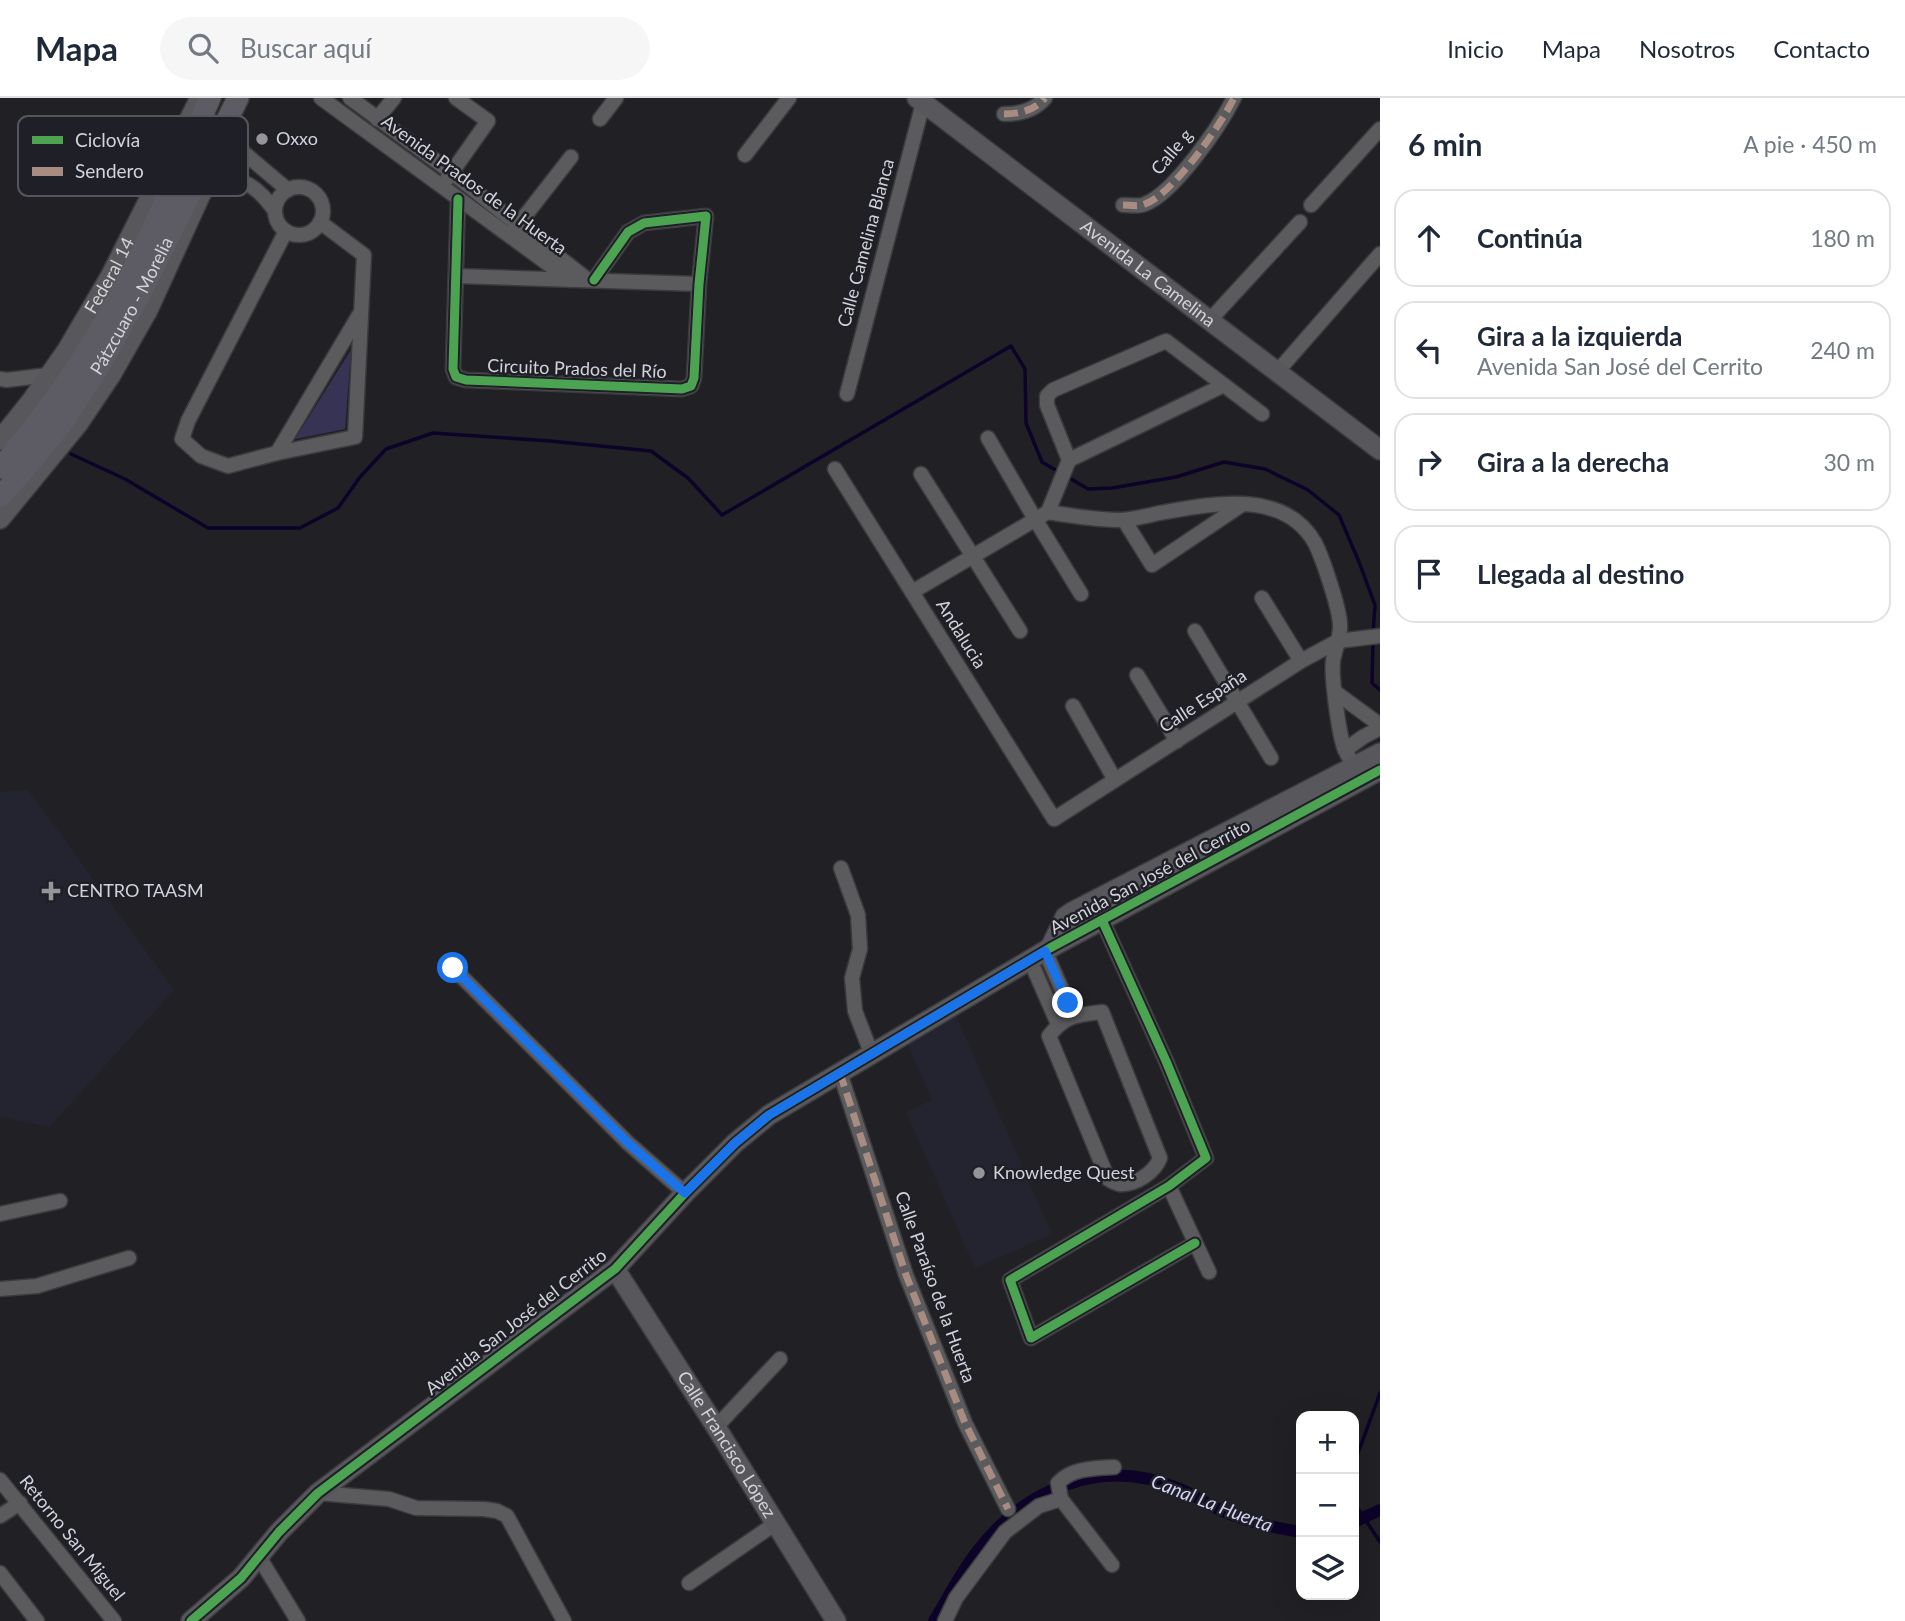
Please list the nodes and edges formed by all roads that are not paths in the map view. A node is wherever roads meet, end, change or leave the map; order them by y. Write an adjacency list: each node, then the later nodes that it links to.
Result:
1 (200, 98): 14 (street, Federal 14)
2 (210, 98): 15 (main road)
3 (321, 98): 25 (street, Avenida Prados de la Huerta)
4 (349, 98): 17 (street)
5 (394, 98): 17 (street)
6 (456, 98): 23 (street)
7 (616, 98): 18 (street)
8 (789, 98): 20 (street)
9 (1045, 98): 13 (street)
10 (1234, 98): 32 (street, Calle g)
11 (237, 100): 16 (main road, Pátzcuaro - Morelia)
12 (920, 100): 45 (street, Avenida La Camelina); 50 (street, Calle Camelina Blanca)
13 (1004, 114)
14 (191, 116)
15 (202, 116)
16 (229, 116)
17 (377, 119): 23 (street)
18 (600, 119)
19 (1380, 128): 33 (street)
20 (745, 155)
21 (248, 157): 26 (street)
22 (571, 157): 37 (street)
23 (451, 172): 25 (street); 37 (street)
24 (248, 184): 34 (street)
25 (442, 186): 31 (street, Avenida Prados de la Huerta)
26 (288, 190): 34 (street); 35 (street)
27 (151, 196): 47 (street, Federal 14)
28 (167, 196): 52 (main road)
29 (190, 196): 52 (main road, Pátzcuaro - Morelia)
30 (201, 196): 64 (street)
31 (458, 199): 37 (street, Avenida Prados de la Huerta); 40 (street, Circuito Prados del Río)
32 (1123, 205)
33 (1311, 205)
34 (275, 211): 38 (street)
35 (320, 222): 38 (street); 44 (street)
36 (1300, 222): 45 (street)
37 (514, 230): 41 (street, Avenida Prados de la Huerta); 42 (street)
38 (286, 231): 56 (street)
39 (1380, 254): 46 (street)
40 (457, 276): 41 (street); 43 (street, Circuito Prados del Río)
41 (570, 279): 42 (street)
42 (591, 280): 43 (street); 43 (street, Circuito Prados del Río)
43 (699, 284)
44 (360, 312): 56 (street); 56 (street)
45 (1209, 321): 46 (street, Avenida La Camelina)
46 (1277, 372): 55 (street, Avenida La Camelina)
47 (48, 375): 48 (street); 54 (street, Federal 14)
48 (0, 379)
49 (1224, 384): 51 (street); 57 (street); 57 (street)
50 (847, 394)
51 (1262, 414)
52 (55, 416): 58 (main road); 61 (main road, Pátzcuaro - Morelia)
53 (988, 439): 63 (street)
54 (0, 440)
55 (1380, 450)
56 (277, 453)
57 (1068, 464): 63 (street)
58 (0, 468)
59 (835, 469): 67 (street, Andalucia)
60 (921, 474): 66 (street)
61 (0, 496)
62 (1243, 504): 65 (street); 65 (street); 73 (street)
63 (1041, 515): 65 (street); 66 (street); 68 (street)
64 (0, 519)
65 (1124, 520)
66 (974, 557): 67 (street); 70 (street)
67 (912, 592): 85 (street, Andalucia)
68 (1082, 594)
69 (1262, 598): 74 (street)
70 (1020, 631)
71 (1195, 631): 77 (street)
72 (1380, 636): 73 (street, Calle España)
73 (1338, 641): 74 (street, Calle España); 76 (street)
74 (1301, 661): 77 (street, Calle España)
75 (1137, 675): 80 (street)
76 (1335, 692): 79 (street); 83 (street)
77 (1238, 702): 80 (street, Calle España); 82 (street)
78 (1073, 706): 84 (street)
79 (1380, 727): 83 (street)
80 (1177, 741): 84 (street, Calle España)
81 (1380, 753): 83 (street, Avenida San José del Cerrito)
82 (1271, 758)
83 (1362, 766): 87 (street, Avenida San José del Cerrito); 88 (street, Avenida San José del Cerrito)
84 (1115, 780): 85 (street, Calle España)
85 (1054, 819)
86 (841, 868): 94 (street)
87 (1072, 912): 89 (street); 90 (street, Avenida San José del Cerrito)
88 (1102, 920): 89 (street, Avenida San José del Cerrito); 96 (street)
89 (1082, 931): 90 (street, Avenida San José del Cerrito)
90 (1042, 953): 92 (street); 93 (street); 94 (street, Avenida San José del Cerrito)
91 (453, 968): 97 (street)
92 (1073, 1016): 93 (street); 93 (street)
93 (1058, 1024)
94 (872, 1055): 95 (street, Avenida San José del Cerrito)
95 (840, 1073): 97 (street, Avenida San José del Cerrito); 112 (street, Calle Paraíso de la Huerta)
96 (1169, 1186): 100 (street); 100 (street)
97 (685, 1193): 102 (street, Avenida San José del Cerrito)
98 (60, 1201): 99 (street)
99 (0, 1214)
100 (1195, 1242): 103 (street)
101 (129, 1258): 104 (street)
102 (615, 1269): 106 (street, Calle Francisco López); 110 (street, Avenida San José del Cerrito)
103 (1209, 1272)
104 (0, 1289)
105 (780, 1359): 106 (street)
106 (716, 1427): 114 (street, Calle Francisco López)
107 (1114, 1467): 109 (street)
108 (0, 1480): 111 (street, Retorno San Miguel)
109 (1060, 1491): 116 (street); 125 (street)
110 (318, 1493): 115 (street, Avenida San José del Cerrito); 123 (street)
111 (20, 1503): 113 (street); 120 (street, Retorno San Miguel)
112 (1008, 1509)
113 (0, 1516)
114 (776, 1523): 118 (street); 124 (street, Calle Francisco López)
115 (258, 1557): 121 (street, Avenida San José del Cerrito); 122 (street)
116 (1112, 1565)
117 (0, 1573): 119 (street)
118 (689, 1584)
119 (37, 1621)
120 (114, 1621)
121 (191, 1621)
122 (298, 1621)
123 (564, 1621)
124 (836, 1621)
125 (945, 1621)

